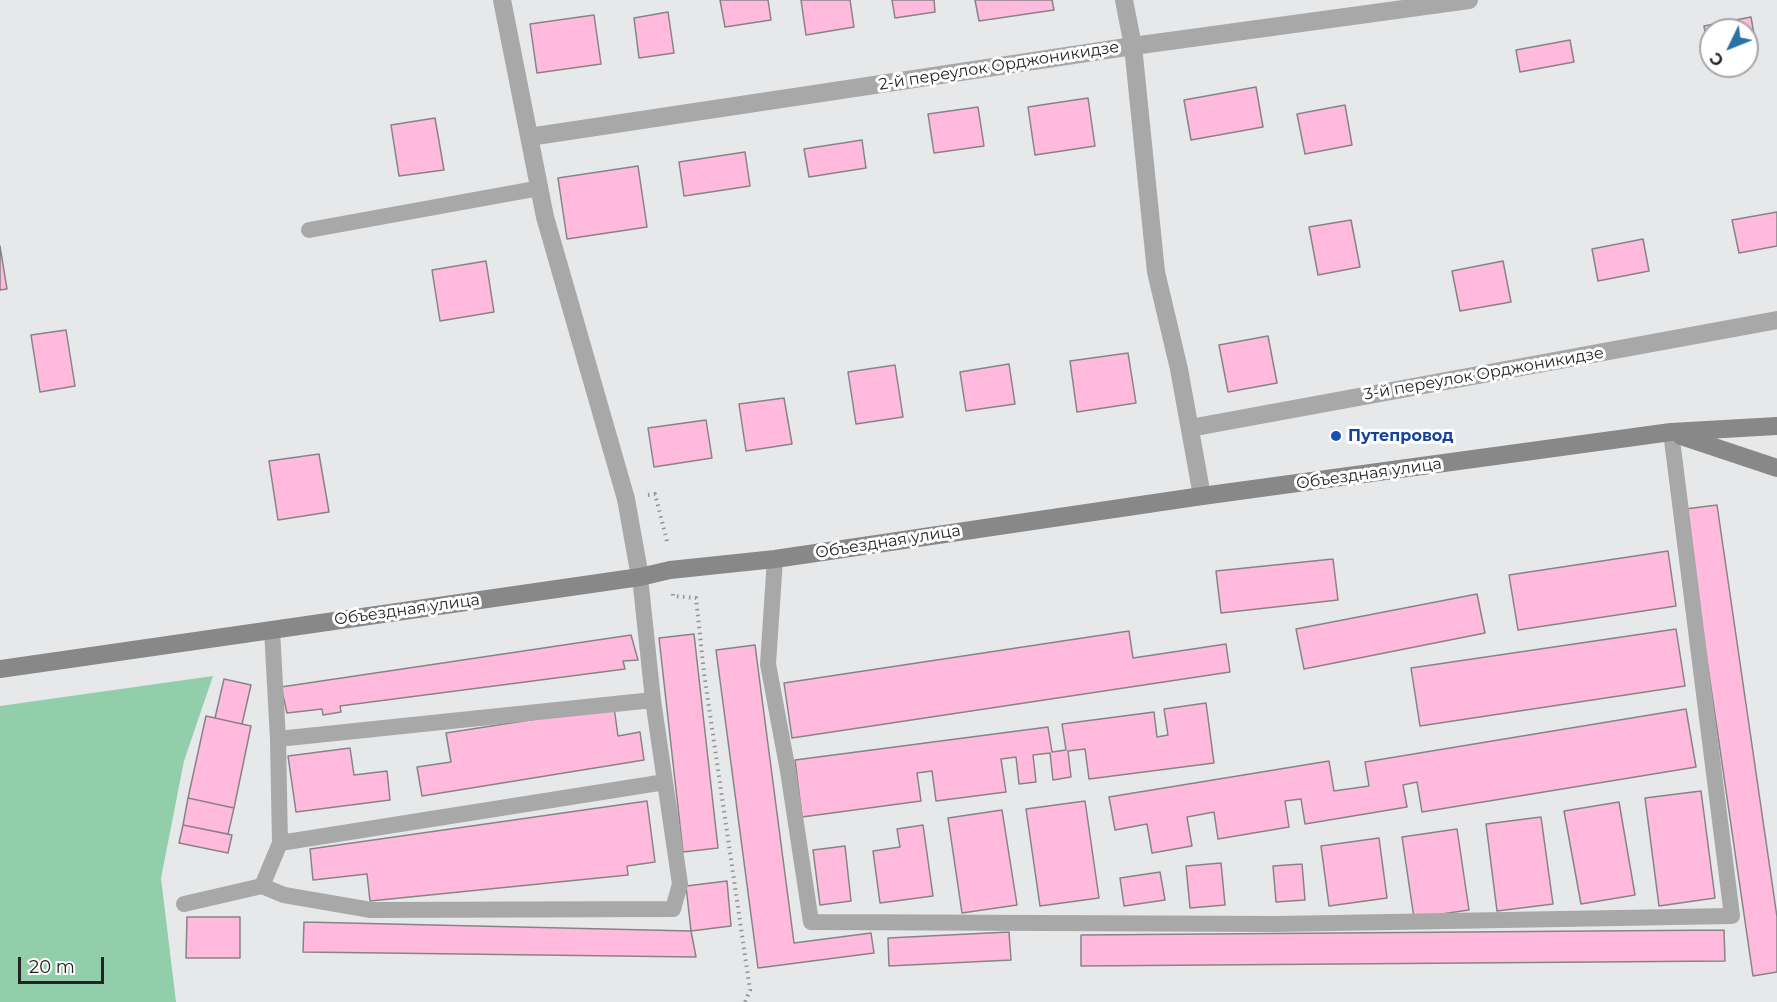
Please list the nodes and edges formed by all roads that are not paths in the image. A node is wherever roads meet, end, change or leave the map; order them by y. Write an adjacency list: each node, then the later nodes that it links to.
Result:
1 (502, 0): 5 (street)
2 (1124, 0): 4 (street)
3 (1469, 0): 4 (street, 2-й переулок Орджоникидзе)
4 (1133, 46): 5 (street, 2-й переулок Орджоникидзе); 10 (street)
5 (529, 137): 6 (street)
6 (540, 188): 7 (lane); 15 (street)
7 (309, 230)
8 (1777, 320): 10 (street, 3-й переулок Орджоникидзе)
9 (1777, 426): 11 (street, Объездная улица)
10 (1190, 428): 13 (street)
11 (1671, 432): 12 (street); 13 (street, Объездная улица); 14 (lane)
12 (1777, 468)
13 (1202, 496): 14 (street, Объездная улица)
14 (775, 560): 15 (street, Объездная улица)
15 (640, 577): 16 (street, Объездная улица); 18 (lane)
16 (272, 630): 17 (street, Объездная улица); 19 (lane)
17 (0, 669)
18 (652, 700): 19 (lane); 20 (lane)
19 (278, 739): 21 (lane)
20 (665, 782): 21 (lane); 22 (lane)
21 (280, 843): 22 (lane)
22 (262, 886): 23 (lane)
23 (184, 904)

